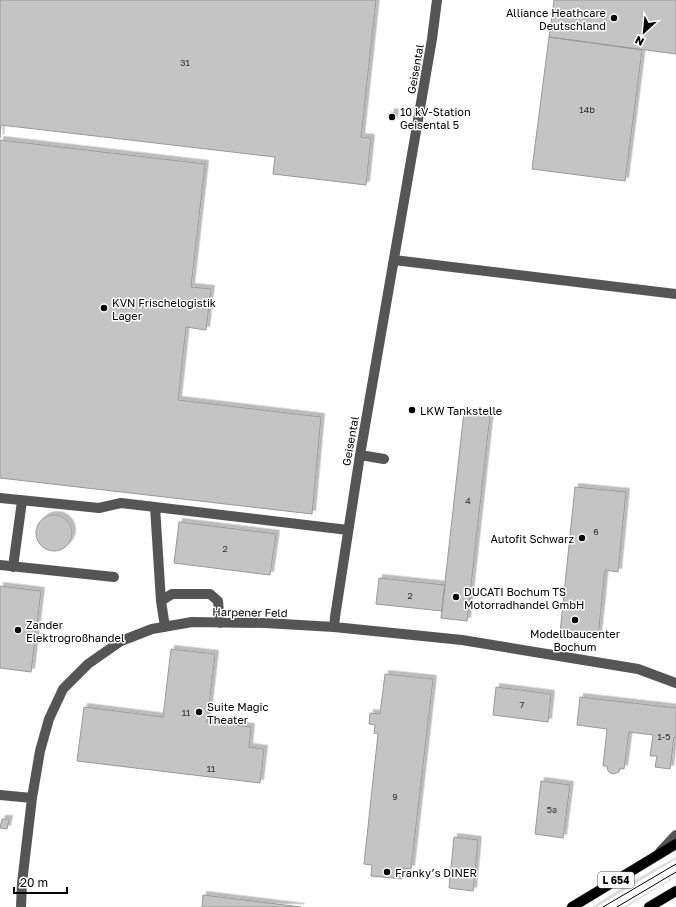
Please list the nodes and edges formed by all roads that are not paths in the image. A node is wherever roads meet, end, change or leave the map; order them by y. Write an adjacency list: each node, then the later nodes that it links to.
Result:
1 (438, 0): 2 (street, Geisental)
2 (394, 260): 3 (street); 4 (street, Geisental)
3 (676, 294)
4 (360, 455): 5 (street); 9 (street, Geisental)
5 (384, 459)
6 (0, 498): 7 (street)
7 (22, 500): 8 (street); 11 (street)
8 (155, 507): 9 (street); 13 (street)
9 (348, 530): 16 (street, Geisental)
10 (0, 565): 11 (street)
11 (14, 567): 12 (street)
12 (114, 577)
13 (161, 601): 14 (street); 15 (street)
14 (220, 623): 15 (street, Harpener Feld); 16 (street, Harpener Feld)
15 (165, 627): 19 (street, Harpener Feld)
16 (334, 627): 17 (street, Harpener Feld)
17 (676, 682)
18 (0, 795): 19 (street)
19 (32, 798): 24 (street, Harpener Feld)
20 (676, 834): 22 (street)
21 (676, 844): 22 (main road, L 654)
22 (660, 853): 25 (main road, L 654)
23 (676, 891): 26 (main road)
24 (21, 907)
25 (572, 907)
26 (649, 907)

